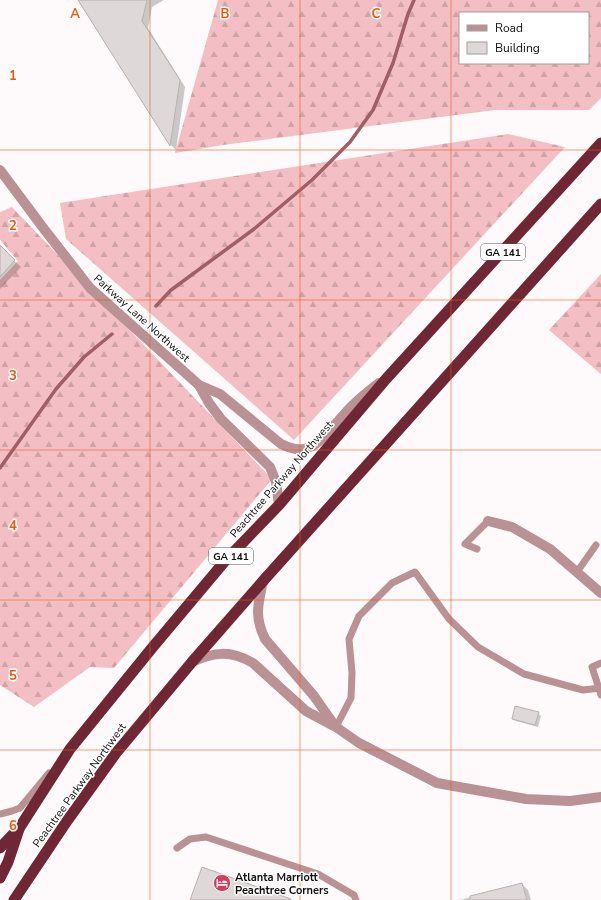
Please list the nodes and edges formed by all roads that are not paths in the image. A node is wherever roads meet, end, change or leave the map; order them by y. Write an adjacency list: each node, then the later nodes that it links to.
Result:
1 (601, 143): 4 (highway, Peachtree Parkway Northwest / GA 141)
2 (0, 170): 5 (street, Parkway Lane Northwest)
3 (601, 204): 11 (highway, Peachtree Parkway Northwest)
4 (386, 379): 5 (street, Parkway Lane Northwest); 6 (highway, Peachtree Parkway Northwest / GA 141)
5 (199, 385): 6 (street, Parkway Lane Northwest)
6 (278, 505): 17 (highway, Peachtree Parkway Northwest / GA 141)
7 (488, 521): 9 (lane); 10 (street)
8 (596, 545): 10 (lane)
9 (477, 549)
10 (577, 572): 12 (street)
11 (263, 581): 13 (highway, Peachtree Parkway Northwest); 16 (street)
12 (601, 593)
13 (192, 662): 16 (street); 24 (highway, Peachtree Parkway Northwest)
14 (601, 663): 15 (lane)
15 (600, 690): 16 (lane)
16 (336, 727): 18 (street)
17 (70, 749): 19 (lane); 20 (highway, Peachtree Parkway Northwest / GA 141)
18 (601, 797)
19 (0, 814)
20 (20, 827): 21 (highway, Peachtree Parkway Northwest / GA 141); 23 (highway)
21 (0, 848)
22 (178, 848): 25 (lane)
23 (0, 878)
24 (14, 900)
25 (356, 900)

